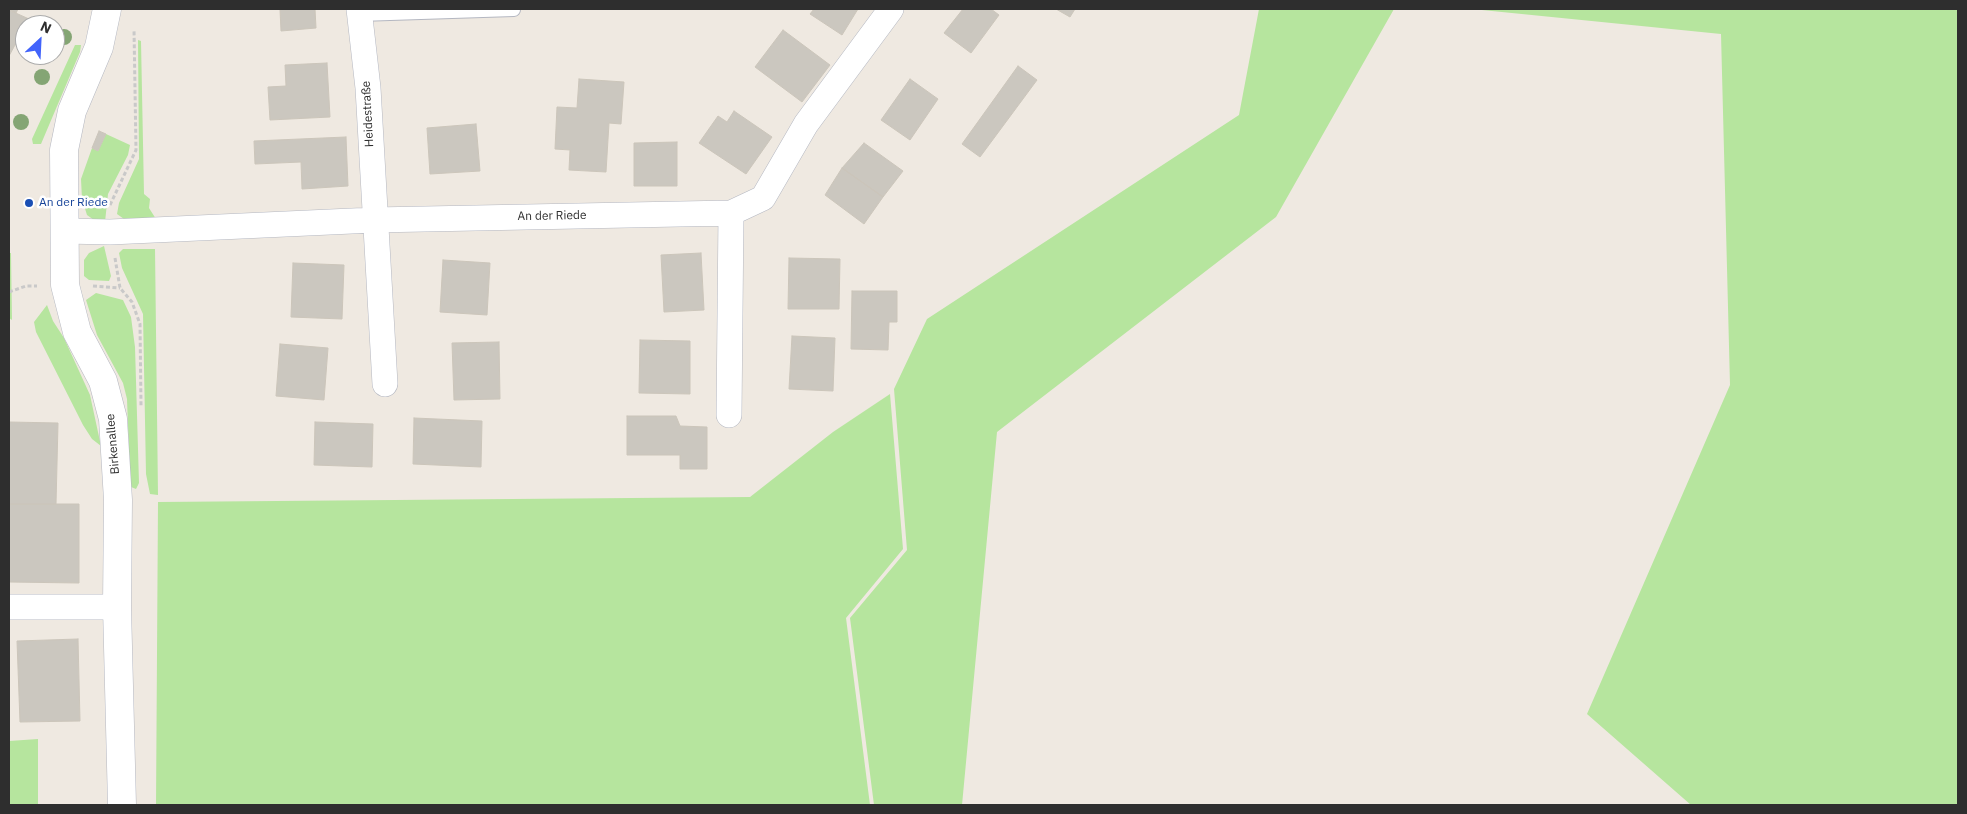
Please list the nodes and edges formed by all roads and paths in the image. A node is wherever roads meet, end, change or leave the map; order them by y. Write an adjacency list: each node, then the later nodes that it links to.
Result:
1 (107, 9): 7 (street, Birkenallee)
2 (891, 9): 5 (street, An der Riede)
3 (514, 10): 4 (lane)
4 (359, 12): 6 (street, Heidestraße)
5 (731, 213): 6 (street, An der Riede); 9 (street)
6 (374, 220): 7 (street, An der Riede); 8 (street)
7 (65, 231): 11 (street, Birkenallee)
8 (385, 384)
9 (729, 415)
10 (9, 607): 11 (street)
11 (117, 607): 12 (street, Birkenallee)
12 (122, 805)

